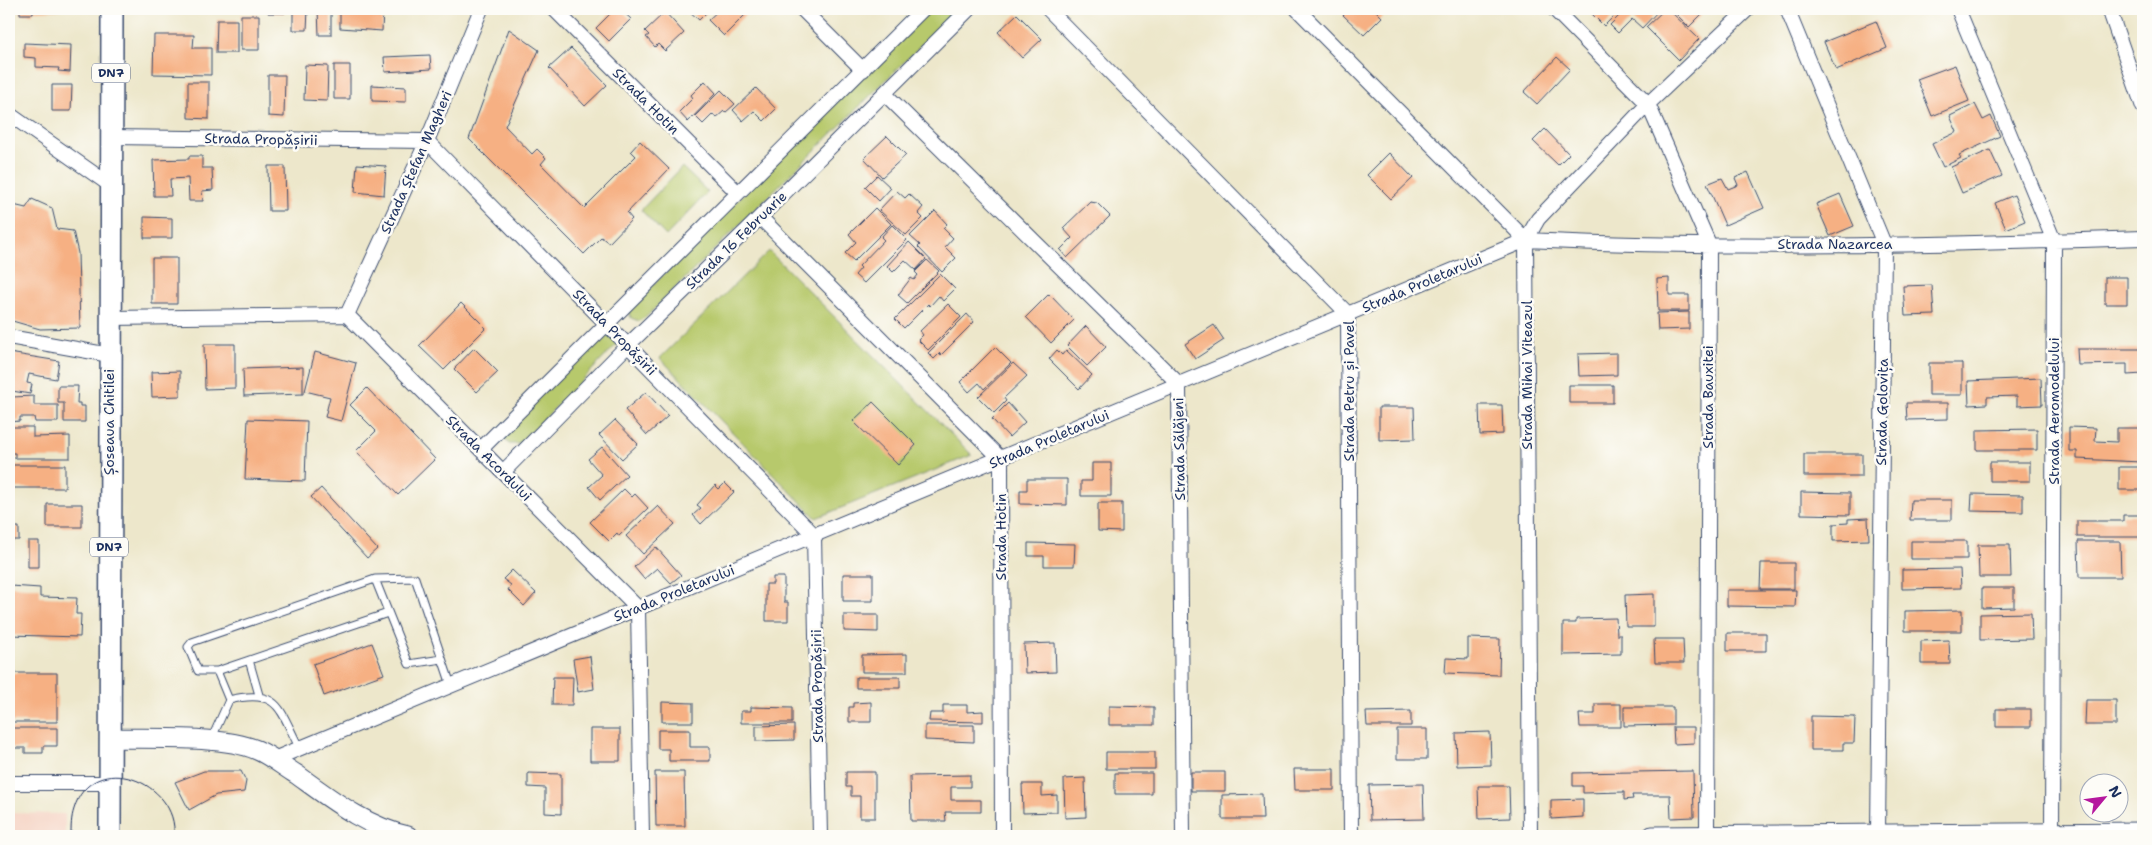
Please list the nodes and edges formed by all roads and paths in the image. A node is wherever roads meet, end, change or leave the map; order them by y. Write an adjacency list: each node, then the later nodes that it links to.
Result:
1 (112, 9): 20 (main road, Șoseaua Chitilei / DN7)
2 (481, 9): 21 (street, Strada Ștefan Magheri)
3 (554, 9): 23 (street, Strada Hotin)
4 (802, 9): 14 (street)
5 (923, 9): 14 (street)
6 (969, 9): 16 (street, Strada 16 Februarie)
7 (1048, 9): 30 (street, Strada Petru și Pavel)
8 (1296, 9): 26 (street)
9 (1554, 9): 17 (street, Strada Bauxitei)
10 (1748, 9): 17 (street)
11 (1787, 9): 29 (street, Strada Golovița)
12 (1958, 9): 27 (street, Strada Aeromodelului)
13 (2110, 9): 15 (street)
14 (862, 70): 23 (street)
15 (2139, 81): 18 (street)
16 (885, 94): 24 (street, Strada 16 Februarie); 37 (street, Strada Sălăjeni)
17 (1648, 104): 26 (street); 28 (street, Strada Bauxitei)
18 (2143, 107)
19 (9, 114): 22 (street)
20 (111, 137): 21 (street, Strada Propășirii); 22 (main road, Șoseaua Chitilei / DN7)
21 (427, 141): 31 (street, Strada Ștefan Magheri); 33 (street, Strada Propășirii)
22 (110, 185): 32 (main road, Șoseaua Chitilei / DN7)
23 (738, 194): 33 (street)
24 (760, 217): 35 (street, Strada 16 Februarie); 39 (street)
25 (2143, 238): 27 (street, Strada Nazarcea)
26 (1526, 240): 28 (street, Strada Nazarcea); 30 (street, Strada Proletarului); 67 (street, Strada Mihai Viteazul)
27 (2054, 241): 29 (street, Strada Nazarcea); 59 (street, Strada Aeromodelului)
28 (1709, 244): 29 (street, Strada Nazarcea); 69 (street, Strada Bauxitei)
29 (1884, 244): 58 (street, Strada Golovița)
30 (1348, 314): 37 (street, Strada Proletarului); 66 (street, Strada Petru și Pavel)
31 (347, 315): 32 (street); 38 (street, Strada Acordului)
32 (110, 318): 36 (main road, Șoseaua Chitilei / DN7)
33 (606, 323): 35 (street, Strada Propășirii); 38 (street)
34 (9, 337): 36 (street)
35 (628, 345): 40 (street, Strada 16 Februarie); 41 (street, Strada Propășirii)
36 (110, 355): 51 (main road, Șoseaua Chitilei / DN7)
37 (1179, 384): 39 (street, Strada Proletarului); 65 (street, Strada Sălăjeni)
38 (481, 449): 40 (street, Strada Acordului)
39 (1001, 458): 41 (street, Strada Proletarului); 64 (street, Strada Hotin)
40 (503, 472): 43 (street, Strada Acordului)
41 (814, 535): 43 (street, Strada Proletarului); 63 (street, Strada Propășirii)
42 (375, 579): 44 (lane); 45 (lane); 47 (lane)
43 (638, 608): 48 (street, Strada Proletarului); 62 (street)
44 (388, 614): 45 (lane); 46 (lane)
45 (442, 659): 48 (lane)
46 (250, 660): 47 (lane); 49 (lane)
47 (217, 671): 50 (lane)
48 (451, 685): 53 (street, Strada Proletarului)
49 (259, 696): 50 (lane); 53 (lane)
50 (228, 700): 52 (lane)
51 (110, 738): 52 (street); 56 (main road, Șoseaua Chitilei / DN7)
52 (211, 741): 54 (street)
53 (300, 749): 54 (street, Strada Proletarului)
54 (274, 760): 61 (street)
55 (9, 783): 56 (street)
56 (110, 783): 60 (main road, Șoseaua Chitilei / DN7)
57 (2143, 832): 59 (street)
58 (1878, 834): 59 (street); 69 (street)
59 (2052, 834)
60 (110, 836)
61 (405, 836)
62 (642, 836)
63 (820, 836)
64 (1002, 836)
65 (1183, 836)
66 (1351, 836)
67 (1530, 836)
68 (1652, 836): 69 (street)
69 (1707, 836)

